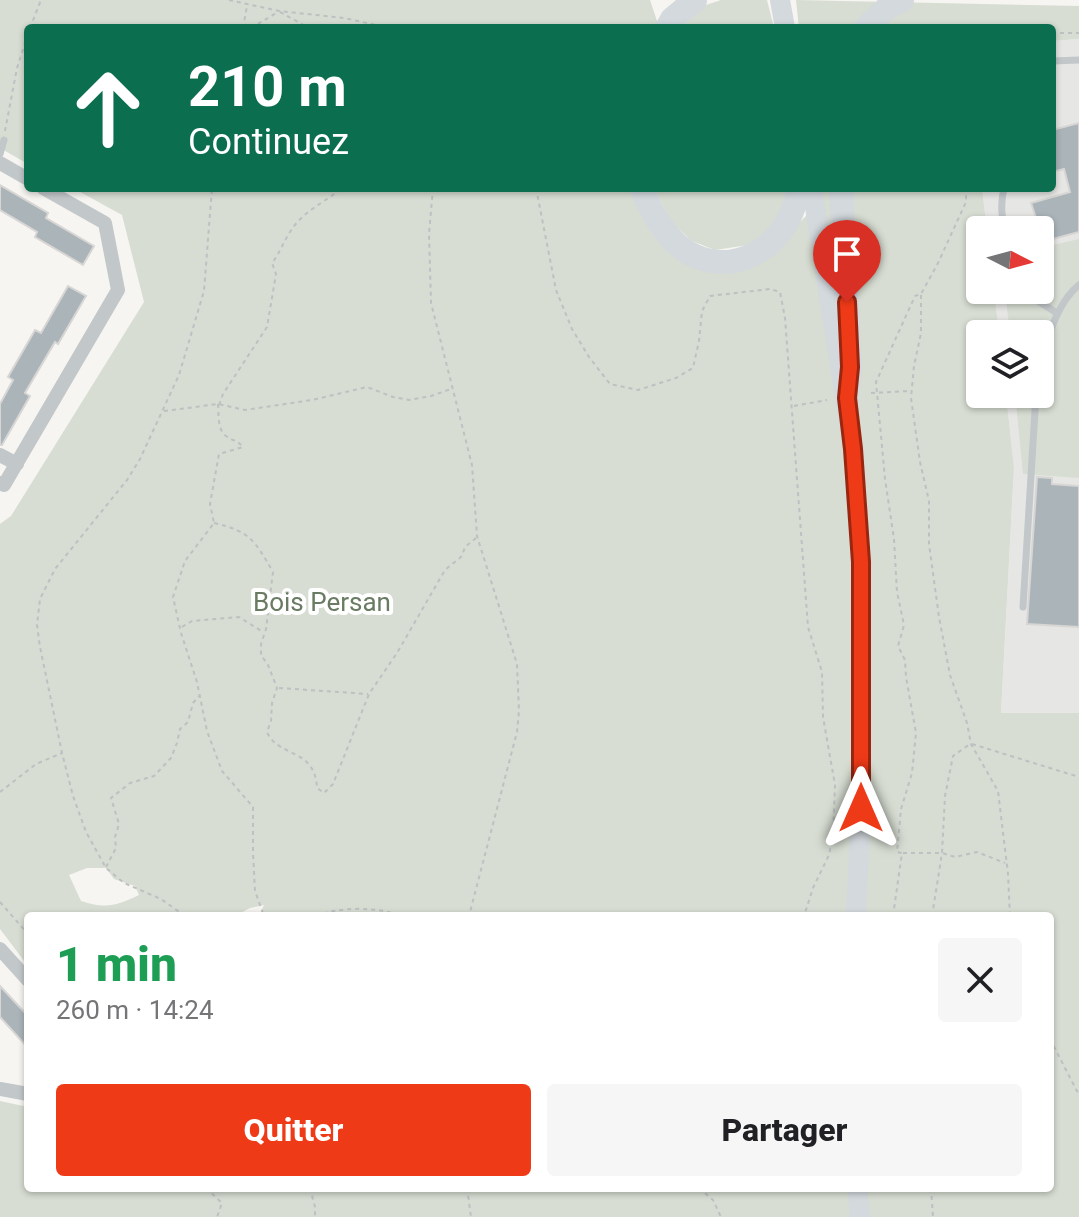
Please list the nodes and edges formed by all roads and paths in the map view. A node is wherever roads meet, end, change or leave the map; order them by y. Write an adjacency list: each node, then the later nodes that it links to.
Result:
1 (41, 0): 8 (path)
2 (229, 0): 6 (path)
3 (695, 0): 13 (highway)
4 (780, 0): 14 (main road)
5 (902, 0): 15 (highway)
6 (247, 4): 7 (path); 9 (path)
7 (279, 11): 10 (path); 11 (path); 12 (path)
8 (32, 24)
9 (244, 24)
10 (258, 24)
11 (302, 24)
12 (372, 24)
13 (669, 24)
14 (784, 24)
15 (870, 24)
16 (1056, 33): 17 (path)
17 (1079, 33)
18 (24, 46): 21 (path)
19 (1079, 60): 20 (lane)
20 (1056, 61)
21 (4, 140): 22 (lane)
22 (0, 154)
23 (0, 163): 24 (street)
24 (24, 177)
25 (50, 192): 55 (street)
26 (212, 192): 52 (path)
27 (337, 192): 47 (path)
28 (433, 192): 42 (path)
29 (537, 192): 49 (path)
30 (644, 192): 31 (highway)
31 (797, 192)
32 (812, 192): 46 (main road)
33 (841, 192): 46 (highway)
34 (966, 192): 38 (path)
35 (1003, 192): 36 (lane)
36 (1004, 216)
37 (1079, 285): 40 (lane)
38 (921, 294): 43 (path); 44 (path)
39 (1043, 304): 40 (lane)
40 (1057, 313): 41 (lane)
41 (1054, 321)
42 (452, 389): 48 (path); 58 (path)
43 (912, 391): 44 (path); 65 (path)
44 (876, 392): 45 (path); 69 (path)
45 (871, 393)
46 (837, 399): 49 (path); 80 (main road)
47 (218, 404): 48 (path); 51 (path); 52 (path); 53 (path)
48 (225, 406): 53 (path)
49 (792, 406): 79 (path)
50 (1035, 408): 59 (lane)
51 (220, 409)
52 (162, 411): 66 (path)
53 (219, 417): 57 (path)
54 (0, 455): 55 (street)
55 (17, 464): 56 (street)
56 (0, 483)
57 (214, 523): 60 (path); 62 (path)
58 (477, 536): 63 (path); 78 (path)
59 (1023, 607)
60 (180, 628): 61 (path); 64 (path)
61 (263, 632)
62 (277, 688): 63 (path); 63 (path)
63 (369, 694)
64 (199, 695): 72 (path); 75 (path)
65 (971, 744): 67 (path); 70 (path); 71 (path)
66 (62, 753): 68 (path); 72 (path)
67 (1079, 777)
68 (0, 792)
69 (902, 853): 70 (path); 81 (path)
70 (942, 853): 71 (path); 82 (path)
71 (1007, 865): 83 (path)
72 (106, 868): 74 (path)
73 (0, 902): 84 (path)
74 (179, 912)
75 (263, 912)
76 (334, 912): 77 (path)
77 (386, 912)
78 (470, 912)
79 (805, 912)
80 (856, 912)
81 (894, 912)
82 (933, 912)
83 (1010, 912)
84 (24, 929)
85 (0, 949): 86 (street)
86 (24, 976)
87 (1054, 1047): 90 (path)
88 (0, 1089): 89 (street)
89 (24, 1093)
90 (1079, 1095)
91 (210, 1192): 97 (path)
92 (311, 1192): 98 (path)
93 (468, 1192): 99 (path)
94 (704, 1192): 100 (path)
95 (857, 1192): 101 (main road)
96 (931, 1192): 102 (path)
97 (217, 1217)
98 (315, 1217)
99 (471, 1217)
100 (721, 1217)
101 (860, 1217)
102 (933, 1217)

